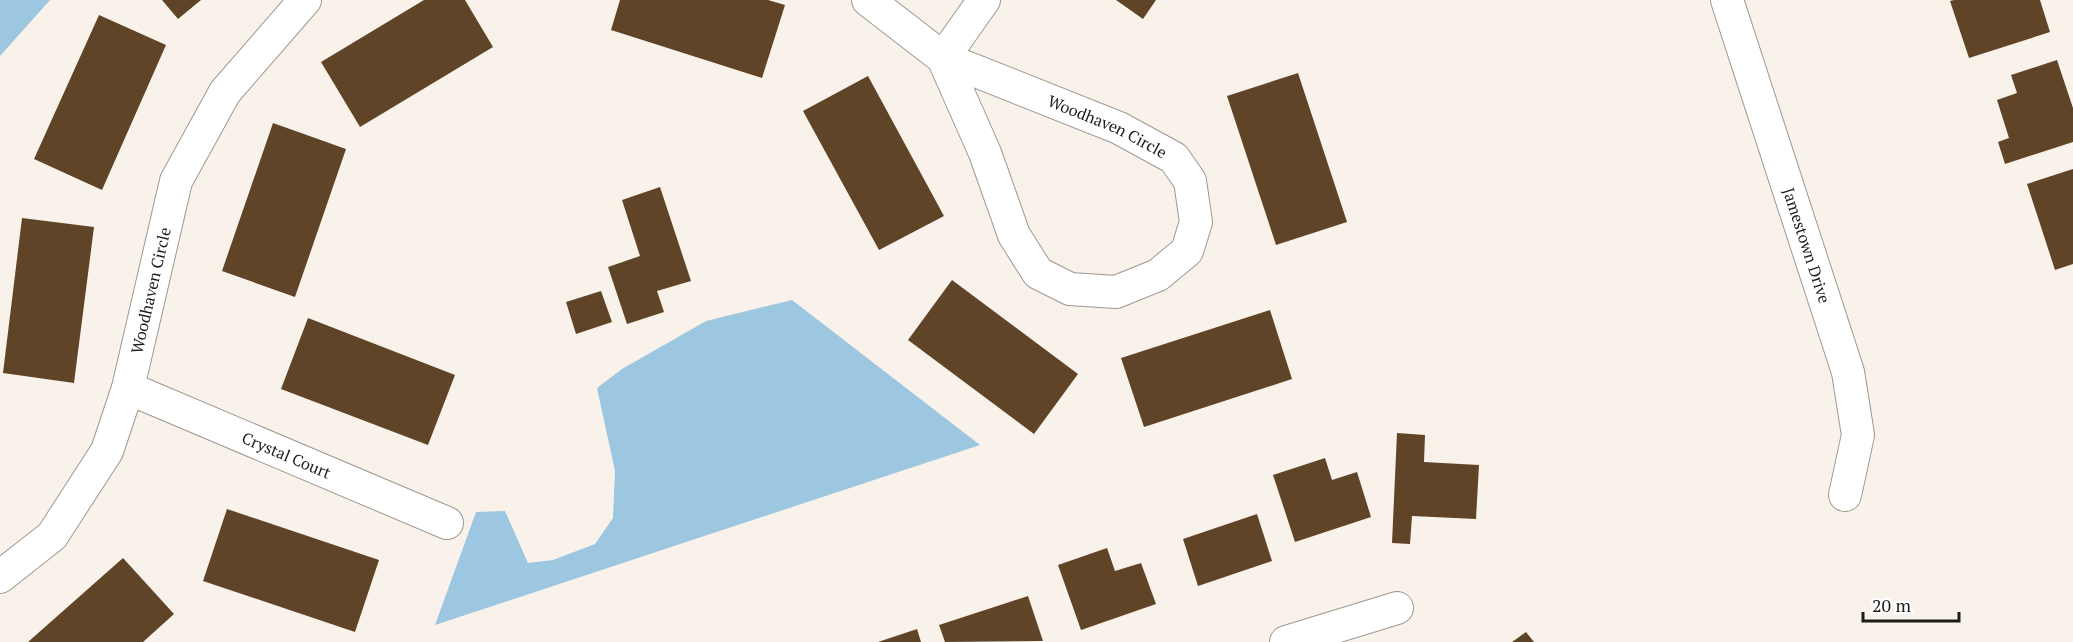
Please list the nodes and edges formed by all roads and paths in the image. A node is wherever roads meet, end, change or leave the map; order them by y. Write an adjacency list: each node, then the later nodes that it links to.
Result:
1 (304, 0): 6 (street, Woodhaven Circle)
2 (868, 0): 5 (street, Woodhaven Circle)
3 (984, 0): 5 (street)
4 (1727, 0): 7 (street, Jamestown Drive)
5 (943, 58): 5 (street, Woodhaven Circle)
6 (128, 388): 8 (street, Crystal Court); 9 (street, Woodhaven Circle)
7 (1845, 495)
8 (447, 523)
9 (0, 577)
10 (1397, 608): 11 (street)
11 (1286, 642)

